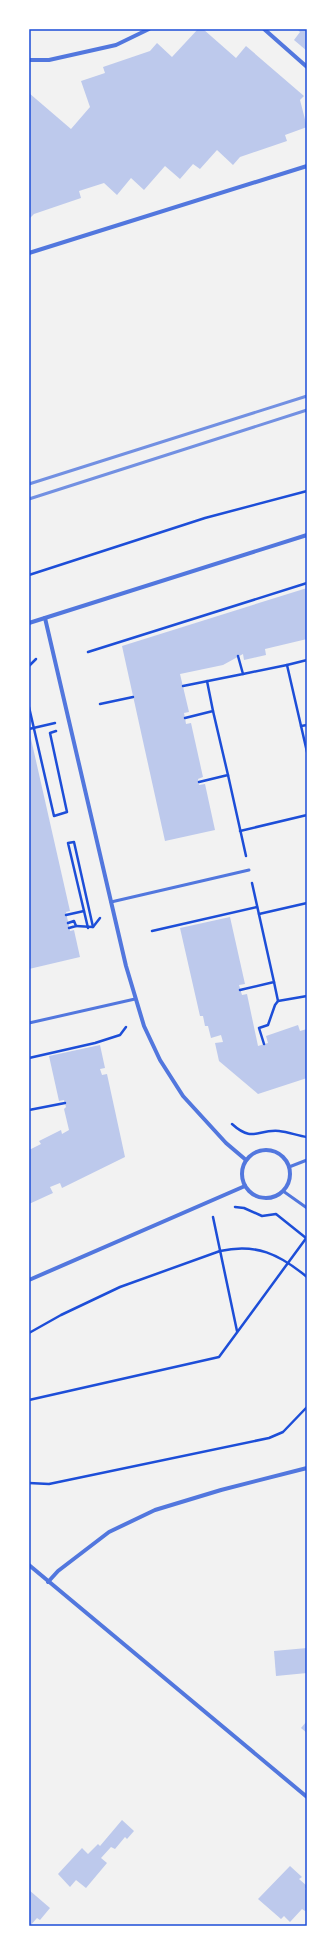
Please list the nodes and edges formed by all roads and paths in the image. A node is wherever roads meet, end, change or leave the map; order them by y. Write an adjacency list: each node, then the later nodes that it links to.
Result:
1 (149, 29): 3 (street)
2 (264, 29): 4 (street)
3 (29, 60)
4 (307, 67)
5 (307, 166): 6 (street)
6 (29, 254)
7 (307, 491): 9 (path)
8 (307, 535): 13 (street)
9 (29, 575)
10 (307, 583): 11 (path)
11 (266, 596): 12 (path); 15 (path)
12 (267, 601)
13 (45, 618): 14 (street); 41 (street)
14 (29, 623)
15 (88, 652)
16 (238, 656): 21 (path)
17 (36, 659): 20 (path)
18 (307, 660): 19 (path)
19 (287, 665): 21 (path); 31 (path)
20 (29, 666)
21 (243, 674): 22 (path)
22 (207, 682): 23 (path); 27 (path)
23 (183, 686)
24 (133, 697): 25 (path)
25 (100, 704)
26 (29, 707): 32 (path)
27 (213, 711): 28 (path); 36 (path)
28 (184, 718)
29 (55, 723): 32 (path)
30 (307, 725): 31 (path)
31 (301, 726): 35 (path)
32 (34, 728): 33 (path); 34 (path)
33 (30, 729)
34 (57, 731)
35 (307, 752)
36 (228, 775): 37 (path); 39 (path)
37 (199, 782)
38 (307, 815): 39 (path)
39 (240, 831): 40 (path)
40 (249, 870): 41 (lane); 43 (path)
41 (111, 902): 57 (street)
42 (307, 903): 45 (path)
43 (257, 907): 45 (path); 53 (path)
44 (84, 911): 46 (path); 50 (path); 52 (path)
45 (259, 914): 54 (path)
46 (66, 916)
47 (100, 917): 50 (path)
48 (68, 923): 49 (path)
49 (76, 926): 51 (path); 52 (path)
50 (93, 927): 52 (path)
51 (69, 928)
52 (88, 928)
53 (152, 931)
54 (274, 982): 55 (path); 58 (path)
55 (240, 990)
56 (307, 996): 58 (path)
57 (135, 999): 59 (lane); 67 (street)
58 (278, 1001): 61 (path)
59 (29, 1023)
60 (126, 1028): 62 (path)
61 (264, 1044)
62 (29, 1058)
63 (65, 1103): 64 (path)
64 (29, 1110)
65 (232, 1124): 66 (path)
66 (307, 1137)
67 (246, 1160): 69 (street); 70 (street)
68 (307, 1160): 69 (lane)
69 (289, 1167): 71 (street)
70 (245, 1186): 71 (street); 79 (street)
71 (284, 1190): 72 (lane)
72 (307, 1208)
73 (228, 1210): 75 (path)
74 (218, 1215): 76 (path)
75 (306, 1238): 77 (path)
76 (220, 1251): 77 (path); 80 (path); 81 (path)
77 (288, 1262): 78 (path); 80 (path)
78 (307, 1277)
79 (29, 1280)
80 (237, 1332): 82 (path)
81 (29, 1333)
82 (29, 1400)
83 (307, 1407): 84 (path)
84 (304, 1411): 85 (path); 87 (path)
85 (307, 1414)
86 (307, 1468): 89 (street)
87 (29, 1483)
88 (29, 1565): 89 (street)
89 (48, 1582): 90 (street)
90 (307, 1797)

